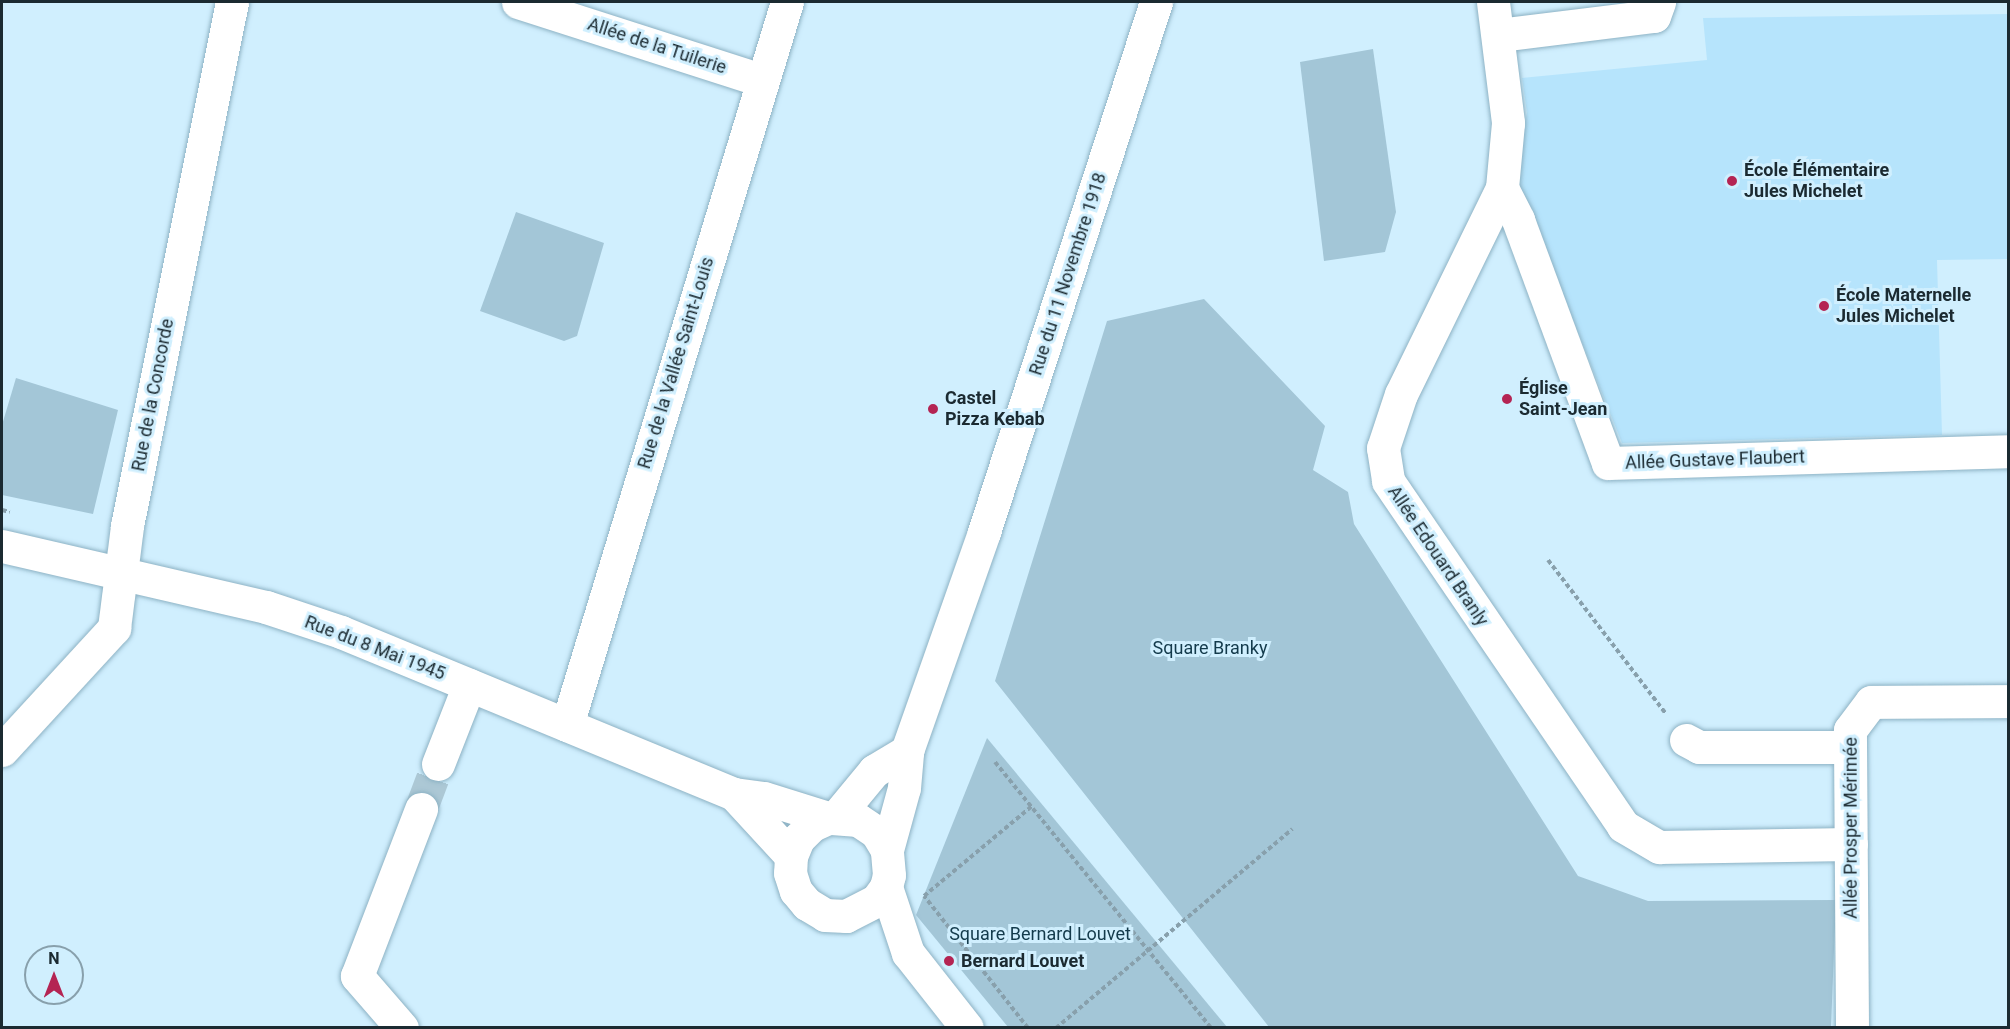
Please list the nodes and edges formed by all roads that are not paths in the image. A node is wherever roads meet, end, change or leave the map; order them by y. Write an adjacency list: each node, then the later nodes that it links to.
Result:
1 (232, 2): 12 (street, Rue de la Concorde)
2 (518, 2): 8 (street, Allée de la Tuilerie)
3 (787, 2): 8 (street, Rue de la Vallée Saint-Louis)
4 (1156, 2): 19 (street, Rue du 11 Novembre 1918)
5 (1493, 2): 7 (street, Allée Edouard Branly)
6 (1659, 2): 7 (street)
7 (1499, 35): 9 (street, Allée Edouard Branly)
8 (761, 80): 15 (street, Rue de la Vallée Saint-Louis)
9 (1502, 188): 10 (street, Allée Gustave Flaubert); 24 (street, Allée Edouard Branly)
10 (2008, 451)
11 (2, 546): 12 (street, Rue du 8 Mai 1945)
12 (122, 573): 13 (street, Rue du 8 Mai 1945); 18 (street, Rue de la Concorde)
13 (469, 685): 15 (street, Rue du 8 Mai 1945); 20 (street)
14 (2008, 701): 17 (street, Allée Prosper Mérimée)
15 (567, 725): 21 (street, Rue du 8 Mai 1945)
16 (1686, 740): 17 (street)
17 (1850, 747): 24 (street, Allée Prosper Mérimée)
18 (2, 750)
19 (907, 750): 23 (street); 25 (street, Rue du 11 Novembre 1918)
20 (438, 764)
21 (734, 794): 23 (street, Rue du 8 Mai 1945); 26 (street, Rue du 8 Mai 1945)
22 (421, 809): 30 (street)
23 (832, 817): 25 (street); 26 (street)
24 (1851, 843): 32 (street, Allée Prosper Mérimée)
25 (887, 850): 27 (street)
26 (791, 856): 28 (street)
27 (886, 887): 28 (street); 29 (street)
28 (846, 916): 29 (street)
29 (908, 952): 31 (street)
30 (402, 1028)
31 (967, 1028)
32 (1852, 1028)

